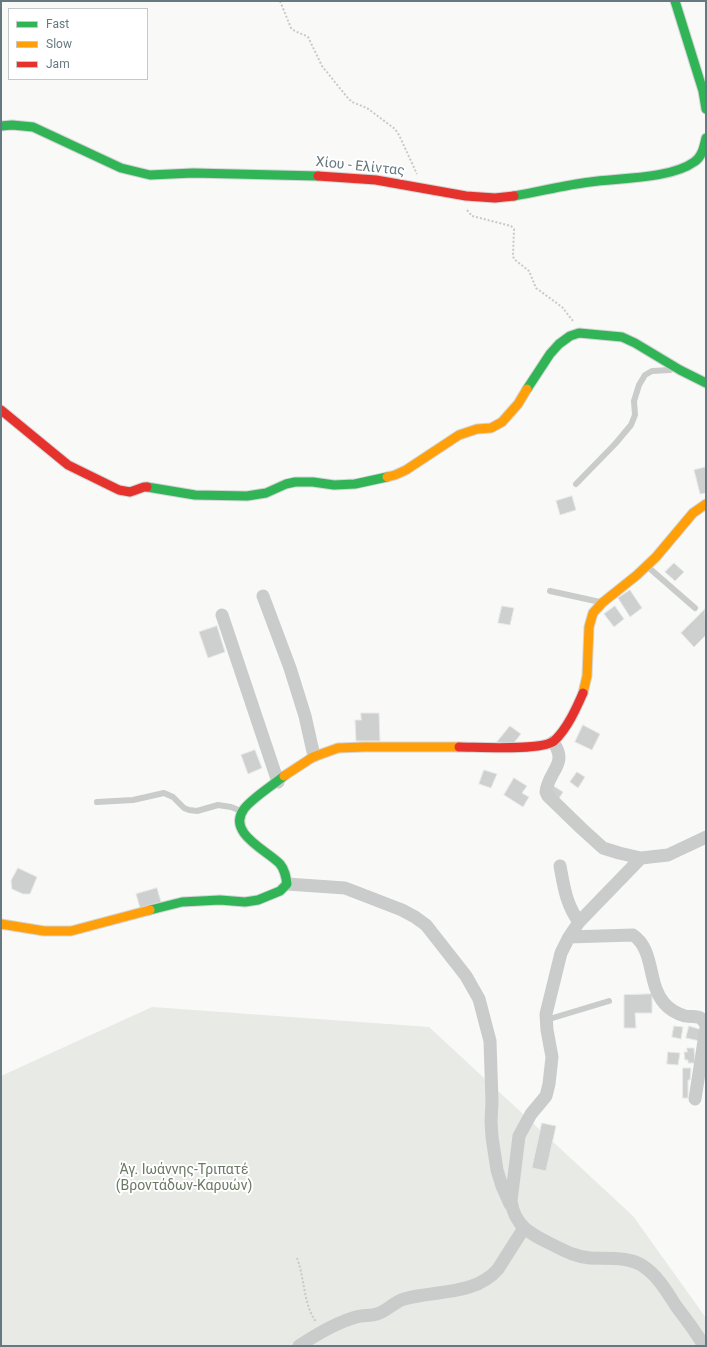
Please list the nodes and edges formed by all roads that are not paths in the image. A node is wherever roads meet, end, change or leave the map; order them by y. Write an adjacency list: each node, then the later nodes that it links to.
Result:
1 (675, 1): 2 (street)
2 (706, 109)
3 (1, 126): 5 (street, Χίου - Ελίντας)
4 (706, 138): 5 (street, Χίου - Ελίντας)
5 (704, 151)
6 (680, 370): 7 (street); 8 (street); 9 (lane)
7 (706, 383)
8 (1, 410)
9 (576, 484)
10 (706, 504): 11 (street)
11 (647, 566): 14 (street); 15 (lane)
12 (550, 591): 14 (lane)
13 (263, 596): 18 (street)
14 (602, 603): 17 (street)
15 (694, 608)
16 (222, 615): 19 (street)
17 (553, 742): 18 (street); 23 (street)
18 (314, 756): 19 (street)
19 (278, 782): 21 (street)
20 (97, 802): 21 (lane)
21 (243, 812): 25 (street)
22 (706, 837): 23 (street)
23 (641, 858): 26 (street)
24 (560, 866): 26 (street)
25 (287, 884): 27 (street); 34 (street)
26 (579, 922): 28 (street)
27 (1, 924)
28 (569, 937): 30 (street); 31 (street)
29 (609, 1002): 30 (lane)
30 (546, 1020): 34 (street)
31 (706, 1025)
32 (706, 1028): 33 (street)
33 (695, 1099)
34 (512, 1209): 35 (street)
35 (524, 1228): 36 (street); 37 (street)
36 (299, 1346)
37 (704, 1346)

